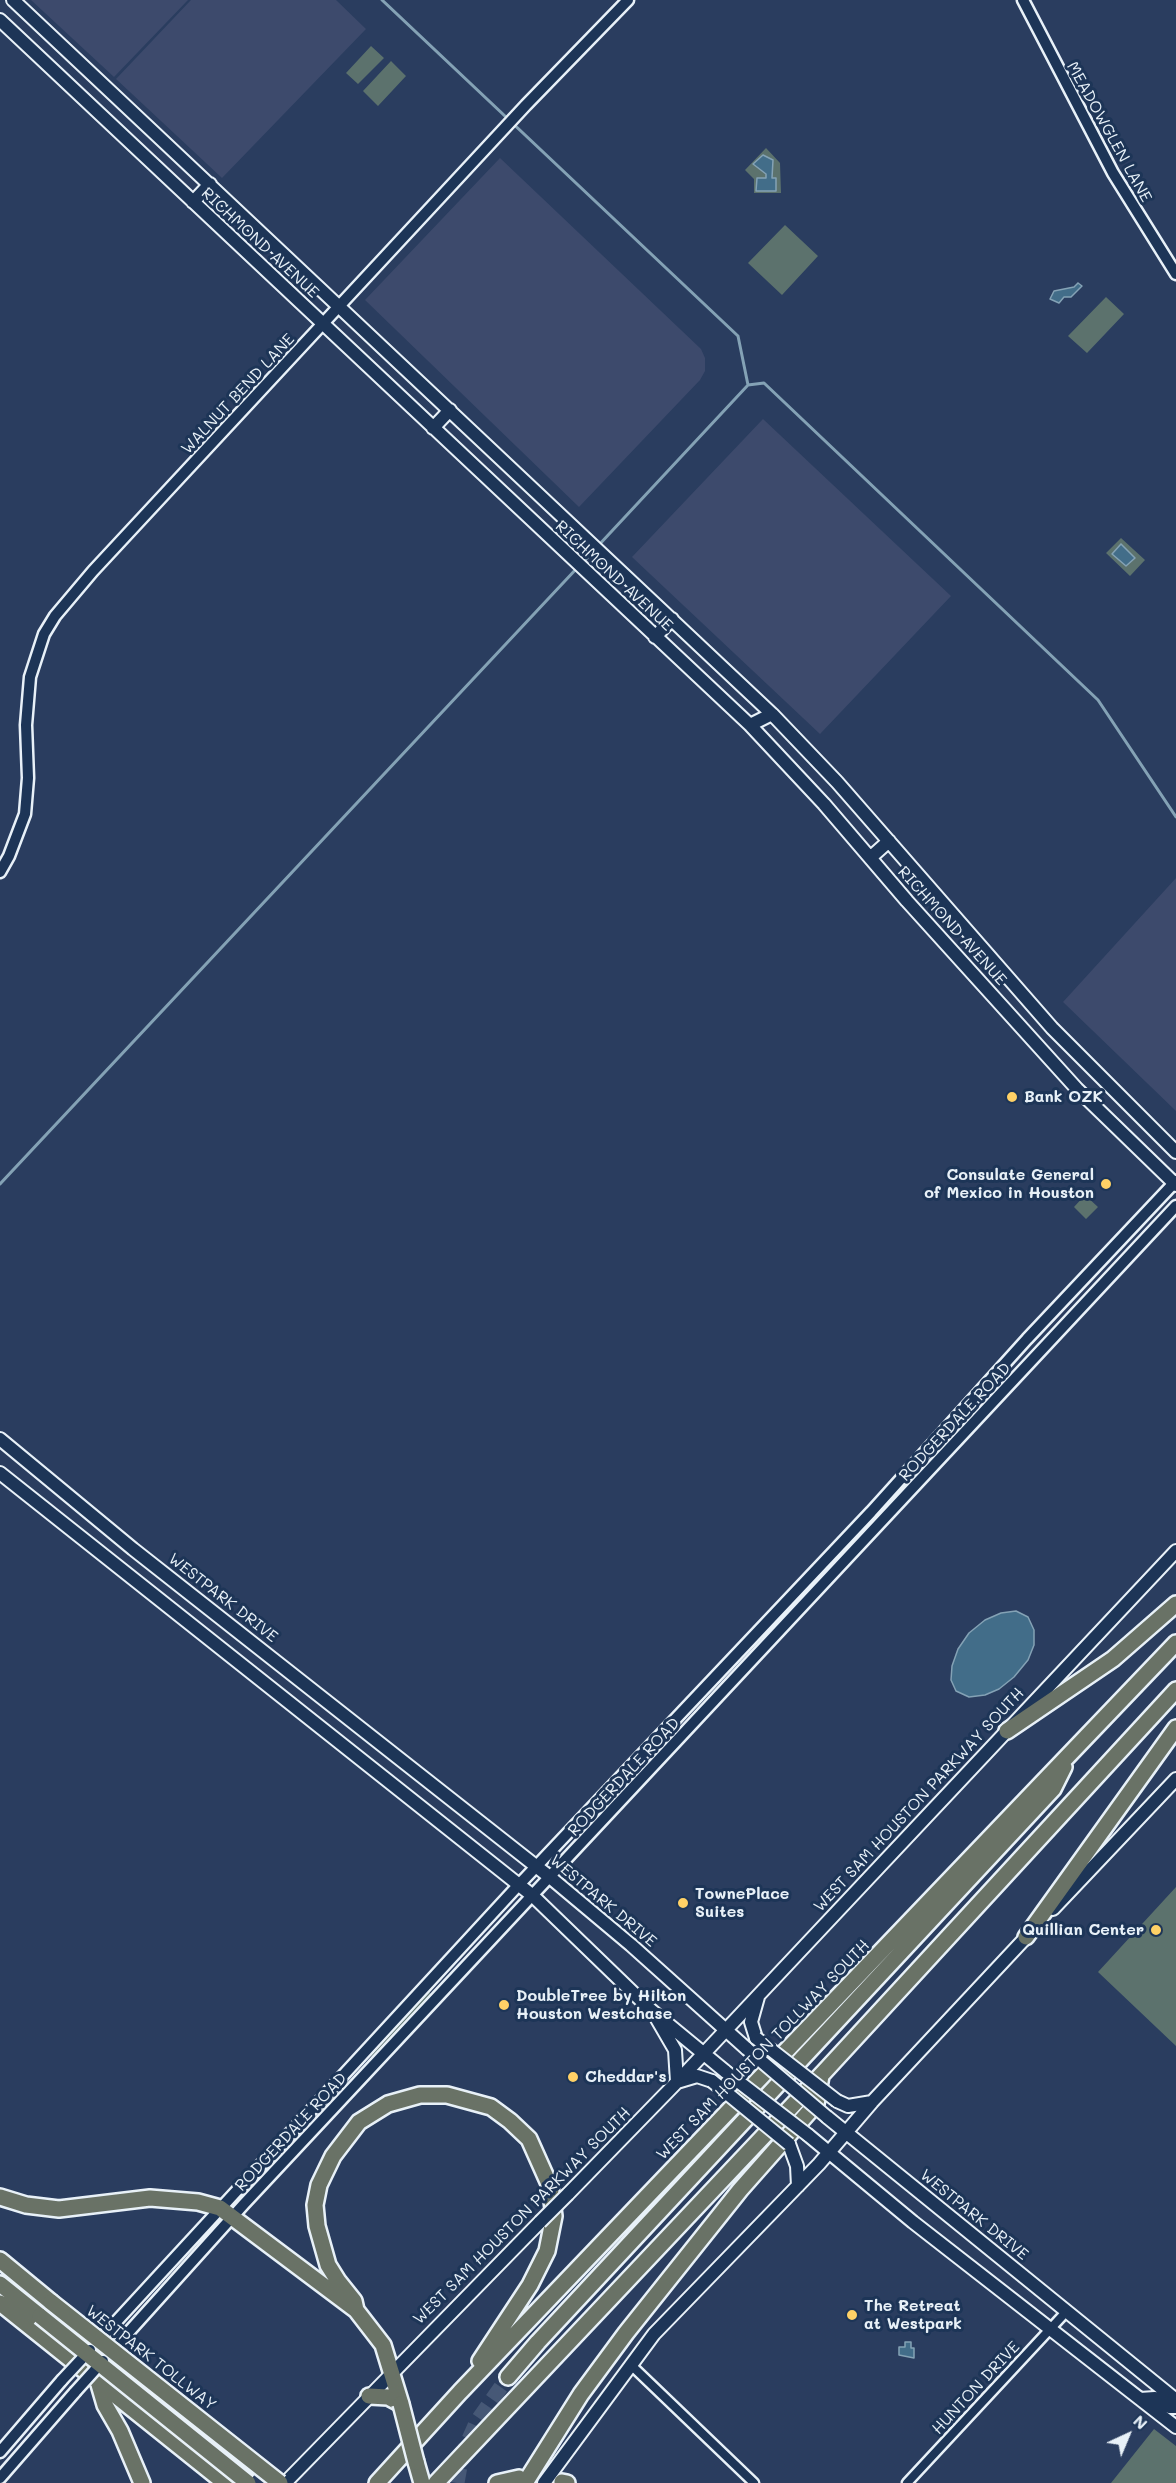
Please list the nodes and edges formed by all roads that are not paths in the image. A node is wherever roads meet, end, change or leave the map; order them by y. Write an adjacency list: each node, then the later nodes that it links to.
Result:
1 (13, 0): 5 (main road, RICHMOND AVENUE)
2 (628, 0): 10 (street, WALNUT BEND LANE)
3 (1023, 0): 9 (street, MEADOWGLEN LANE)
4 (0, 20): 6 (main road, RICHMOND AVENUE)
5 (82, 65): 6 (main road); 7 (main road, RICHMOND AVENUE)
6 (66, 82): 8 (main road, RICHMOND AVENUE)
7 (210, 184): 8 (main road); 10 (main road, RICHMOND AVENUE)
8 (193, 202): 11 (main road, RICHMOND AVENUE)
9 (1176, 274)
10 (339, 306): 11 (street, WALNUT BEND LANE); 12 (main road, RICHMOND AVENUE)
11 (322, 324): 13 (main road, RICHMOND AVENUE); 20 (street, WALNUT BEND LANE)
12 (450, 410): 13 (main road); 14 (main road, RICHMOND AVENUE)
13 (433, 428): 15 (main road, RICHMOND AVENUE)
14 (672, 619): 15 (main road); 16 (main road, RICHMOND AVENUE)
15 (655, 638): 17 (main road, RICHMOND AVENUE)
16 (772, 714): 17 (main road); 18 (main road, RICHMOND AVENUE)
17 (750, 725): 19 (main road, RICHMOND AVENUE)
18 (889, 841): 19 (main road); 21 (main road, RICHMOND AVENUE)
19 (870, 858): 22 (main road, RICHMOND AVENUE)
20 (0, 872)
21 (991, 960): 22 (main road); 23 (main road, RICHMOND AVENUE)
22 (974, 974): 24 (main road, RICHMOND AVENUE)
23 (1094, 1073): 24 (main road); 25 (main road, RICHMOND AVENUE)
24 (1077, 1089): 26 (main road, RICHMOND AVENUE)
25 (1176, 1152)
26 (1175, 1183): 28 (street, RODGERDALE ROAD)
27 (1176, 1206): 29 (street, RODGERDALE ROAD)
28 (1073, 1289): 29 (street); 30 (street, RODGERDALE ROAD)
29 (1083, 1306): 31 (street, RODGERDALE ROAD)
30 (956, 1418): 31 (street); 34 (street, RODGERDALE ROAD)
31 (969, 1429): 35 (street, RODGERDALE ROAD)
32 (0, 1439): 48 (main road, WESTPARK DRIVE)
33 (0, 1473): 50 (main road)
34 (871, 1512): 35 (street); 38 (street, RODGERDALE ROAD)
35 (882, 1522): 39 (street, RODGERDALE ROAD)
36 (1176, 1551): 44 (main road, WEST SAM HOUSTON PARKWAY SOUTH)
37 (1176, 1604): 44 (highway)
38 (764, 1624): 39 (street); 42 (street, RODGERDALE ROAD)
39 (776, 1636): 45 (street, RODGERDALE ROAD)
40 (1176, 1643): 46 (highway, WEST SAM HOUSTON TOLLWAY SOUTH)
41 (1176, 1690): 57 (highway)
42 (666, 1727): 45 (street); 48 (street, RODGERDALE ROAD)
43 (1176, 1728): 52 (highway)
44 (1007, 1731): 53 (main road, WEST SAM HOUSTON PARKWAY SOUTH)
45 (679, 1739): 49 (street, RODGERDALE ROAD)
46 (1071, 1753): 75 (highway); 77 (highway, WEST SAM HOUSTON TOLLWAY SOUTH)
47 (1176, 1779): 52 (main road)
48 (536, 1866): 49 (main road, WESTPARK DRIVE); 50 (street, RODGERDALE ROAD)
49 (551, 1878): 51 (street, RODGERDALE ROAD); 55 (main road, WESTPARK DRIVE)
50 (518, 1885): 51 (main road); 59 (street, RODGERDALE ROAD)
51 (533, 1896): 54 (main road); 60 (street, RODGERDALE ROAD)
52 (1026, 1937): 61 (main road)
53 (758, 1996): 55 (main road, WEST SAM HOUSTON PARKWAY SOUTH); 61 (main road, bridge)
54 (652, 2011): 56 (main road); 58 (main road)
55 (725, 2030): 56 (main road, WEST SAM HOUSTON PARKWAY SOUTH); 62 (main road, WESTPARK DRIVE, bridge)
56 (704, 2053): 58 (main road, WEST SAM HOUSTON PARKWAY SOUTH); 63 (main road, bridge)
57 (821, 2075): 88 (highway); 96 (highway)
58 (677, 2082): 64 (main road, bridge); 74 (main road, WEST SAM HOUSTON PARKWAY SOUTH, bridge)
59 (328, 2090): 60 (street); 66 (street, RODGERDALE ROAD)
60 (339, 2102): 66 (street, RODGERDALE ROAD)
61 (872, 2102): 62 (main road)
62 (847, 2133): 63 (main road); 71 (main road, WESTPARK DRIVE)
63 (829, 2153): 64 (main road); 72 (main road)
64 (798, 2186): 73 (main road)
65 (0, 2197): 66 (highway)
66 (227, 2212): 70 (highway); 79 (street, RODGERDALE ROAD, bridge); 86 (street, RODGERDALE ROAD, bridge)
67 (0, 2260): 92 (highway, WESTPARK TOLLWAY, bridge)
68 (0, 2284): 91 (highway, bridge)
69 (0, 2303): 76 (highway)
70 (356, 2310): 74 (highway); 77 (highway)
71 (1066, 2312): 72 (street, HUNTON DRIVE); 82 (main road, WESTPARK DRIVE)
72 (1050, 2329): 81 (main road); 100 (street, HUNTON DRIVE)
73 (631, 2365): 98 (main road); 99 (street)
74 (392, 2371): 78 (main road, WEST SAM HOUSTON PARKWAY SOUTH); 80 (highway)
75 (508, 2377)
76 (98, 2381): 89 (highway); 90 (highway)
77 (460, 2392): 94 (highway, WEST SAM HOUSTON TOLLWAY SOUTH)
78 (369, 2396): 80 (highway); 93 (main road, WEST SAM HOUSTON PARKWAY SOUTH)
79 (47, 2398): 85 (street, RODGERDALE ROAD); 86 (street)
80 (399, 2399): 95 (highway, bridge)
81 (1140, 2399): 83 (main road); 84 (main road)
82 (1176, 2400)
83 (1176, 2407)
84 (1176, 2427)
85 (0, 2452)
86 (16, 2459): 87 (street, RODGERDALE ROAD)
87 (0, 2478)
88 (522, 2481): 97 (highway)
89 (142, 2483)
90 (225, 2483)
91 (248, 2483)
92 (280, 2483)
93 (285, 2483)
94 (377, 2483)
95 (422, 2483)
96 (436, 2483)
97 (496, 2483)
98 (544, 2483)
99 (754, 2483)
100 (907, 2483)

